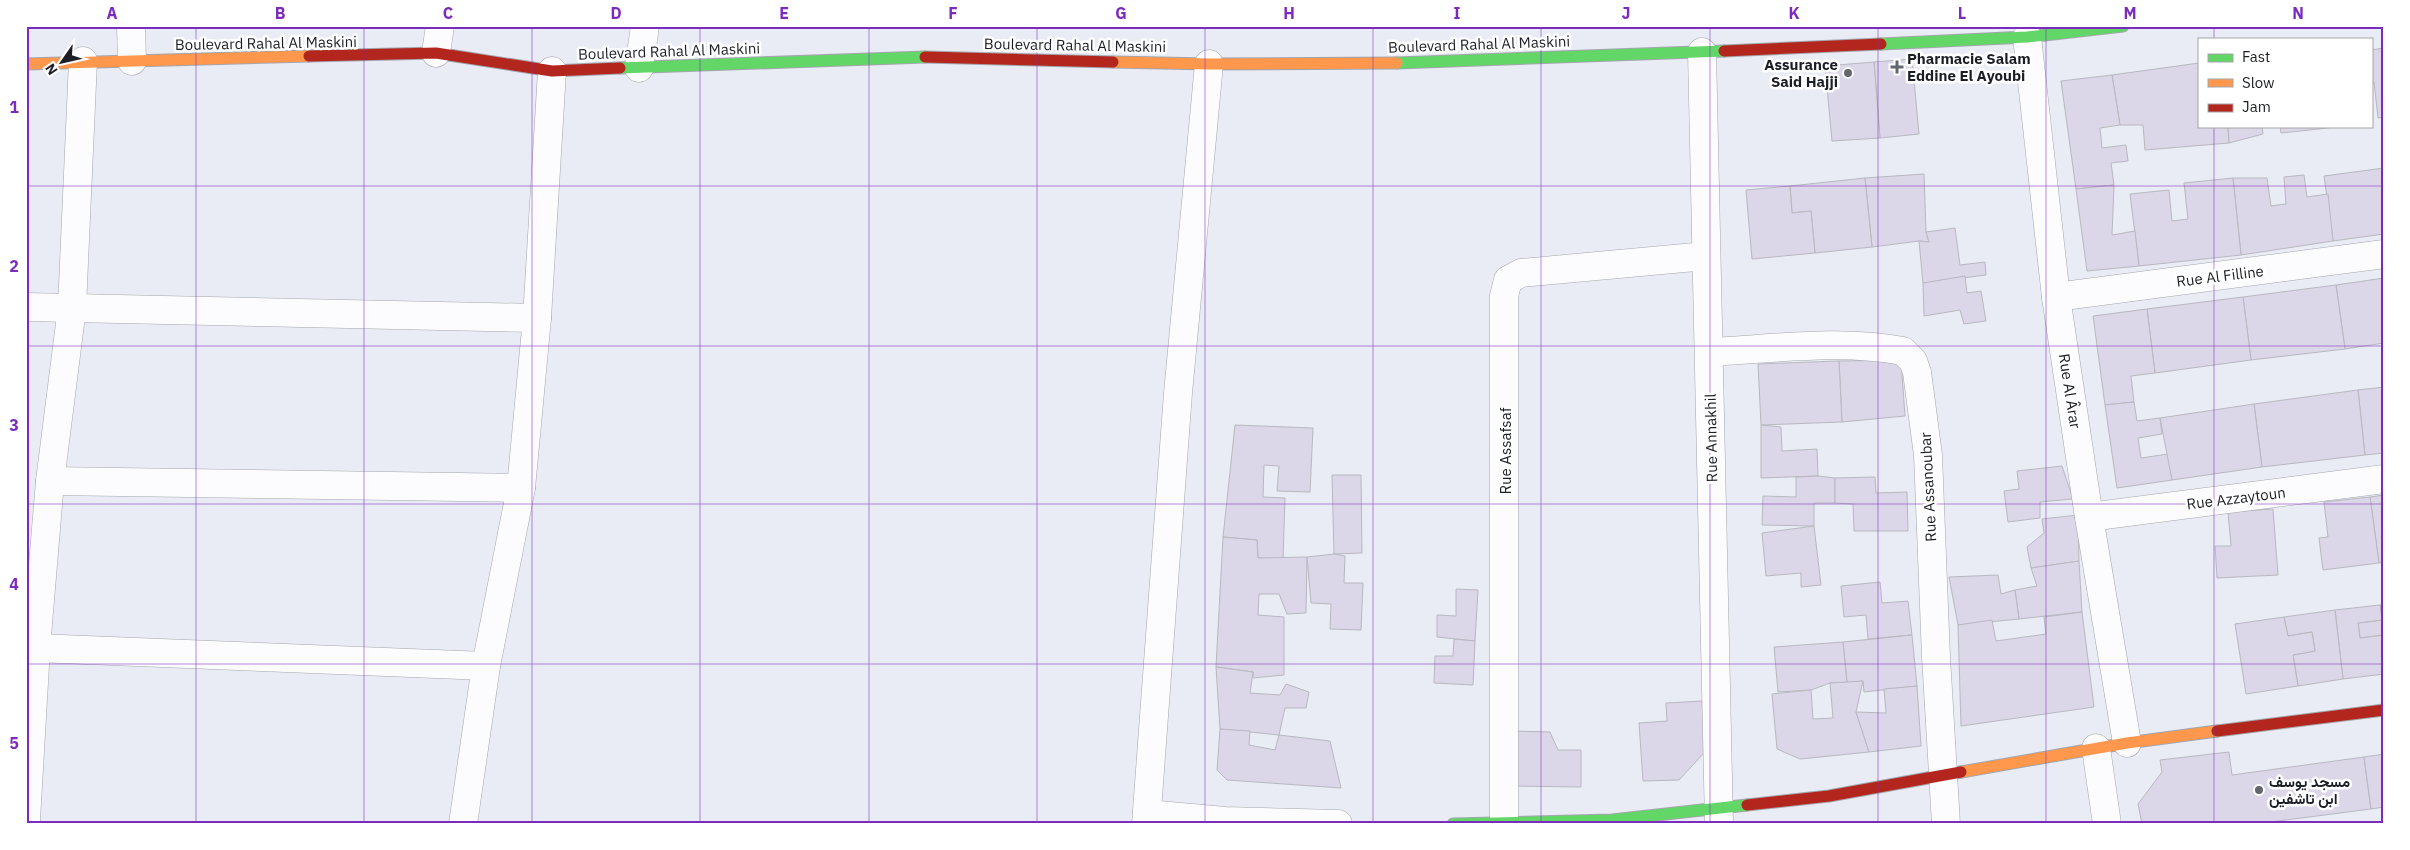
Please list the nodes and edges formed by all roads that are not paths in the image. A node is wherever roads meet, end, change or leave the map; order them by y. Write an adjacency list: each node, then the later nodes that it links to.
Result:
1 (131, 26): 9 (street)
2 (440, 26): 7 (street)
3 (645, 26): 12 (street)
4 (2123, 26): 5 (street, Boulevard Rahal Al Maskini)
5 (2027, 37): 6 (street, Boulevard Rahal Al Maskini); 16 (street, Rue Al Ârar)
6 (1702, 52): 11 (street, Boulevard Rahal Al Maskini); 15 (street, Rue Annakhil)
7 (436, 53): 9 (street, Boulevard Rahal Al Maskini); 13 (street, Boulevard Rahal Al Maskini)
8 (83, 61): 9 (street, Boulevard Rahal Al Maskini); 10 (street, Boulevard Rahal Al Maskini); 18 (street)
9 (132, 61)
10 (26, 64)
11 (1209, 64): 12 (street, Boulevard Rahal Al Maskini); 32 (street)
12 (639, 68): 13 (street, Boulevard Rahal Al Maskini)
13 (552, 71): 19 (street)
14 (2384, 254): 16 (street, Rue Al Filline)
15 (1706, 256): 20 (street, Rue Annakhil); 34 (street, Rue Assafsaf)
16 (2056, 297): 24 (street, Rue Al Ârar)
17 (26, 307): 18 (street)
18 (72, 308): 19 (street); 22 (street)
19 (537, 318): 23 (street)
20 (1709, 352): 30 (street, Rue Assanoubar); 31 (street, Rue Annakhil)
21 (2384, 479): 24 (street, Rue Azzaytoun)
22 (50, 481): 23 (street); 25 (street)
23 (521, 488): 26 (street)
24 (2089, 518): 28 (street, Rue Al Ârar)
25 (36, 648): 26 (street); 33 (street)
26 (486, 666): 35 (street)
27 (2384, 710): 28 (street)
28 (2127, 742): 29 (street)
29 (2096, 748): 30 (street); 40 (street)
30 (1945, 777): 31 (street); 39 (street, Rue Assanoubar)
31 (1719, 816): 34 (street)
32 (1146, 819): 36 (street)
33 (26, 820)
34 (1504, 822): 38 (street)
35 (463, 824)
36 (1331, 824): 37 (street)
37 (1338, 824)
38 (1453, 824)
39 (1946, 824)
40 (2107, 824)

